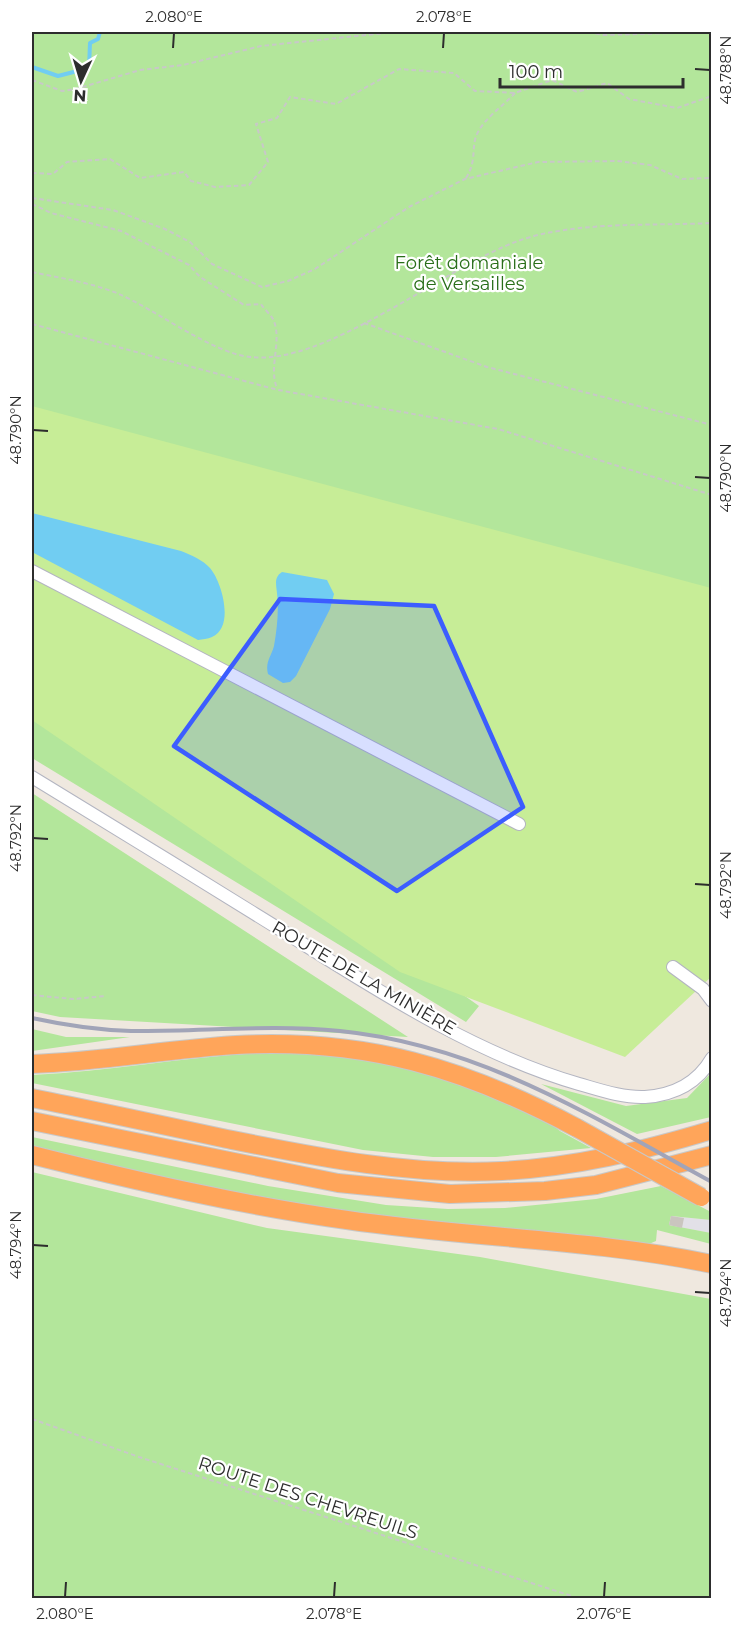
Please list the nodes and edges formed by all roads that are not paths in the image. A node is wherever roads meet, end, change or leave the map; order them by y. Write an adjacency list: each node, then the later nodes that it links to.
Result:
1 (32, 572): 3 (street)
2 (32, 777): 6 (street, ROUTE DE LA MINIÈRE)
3 (519, 824)
4 (673, 967): 5 (street)
5 (711, 1001)
6 (711, 1058)
7 (32, 1064): 13 (highway, bridge)
8 (32, 1098): 10 (highway)
9 (32, 1121): 12 (highway)
10 (711, 1130)
11 (32, 1155): 14 (highway)
12 (711, 1155)
13 (706, 1200)
14 (711, 1264)

